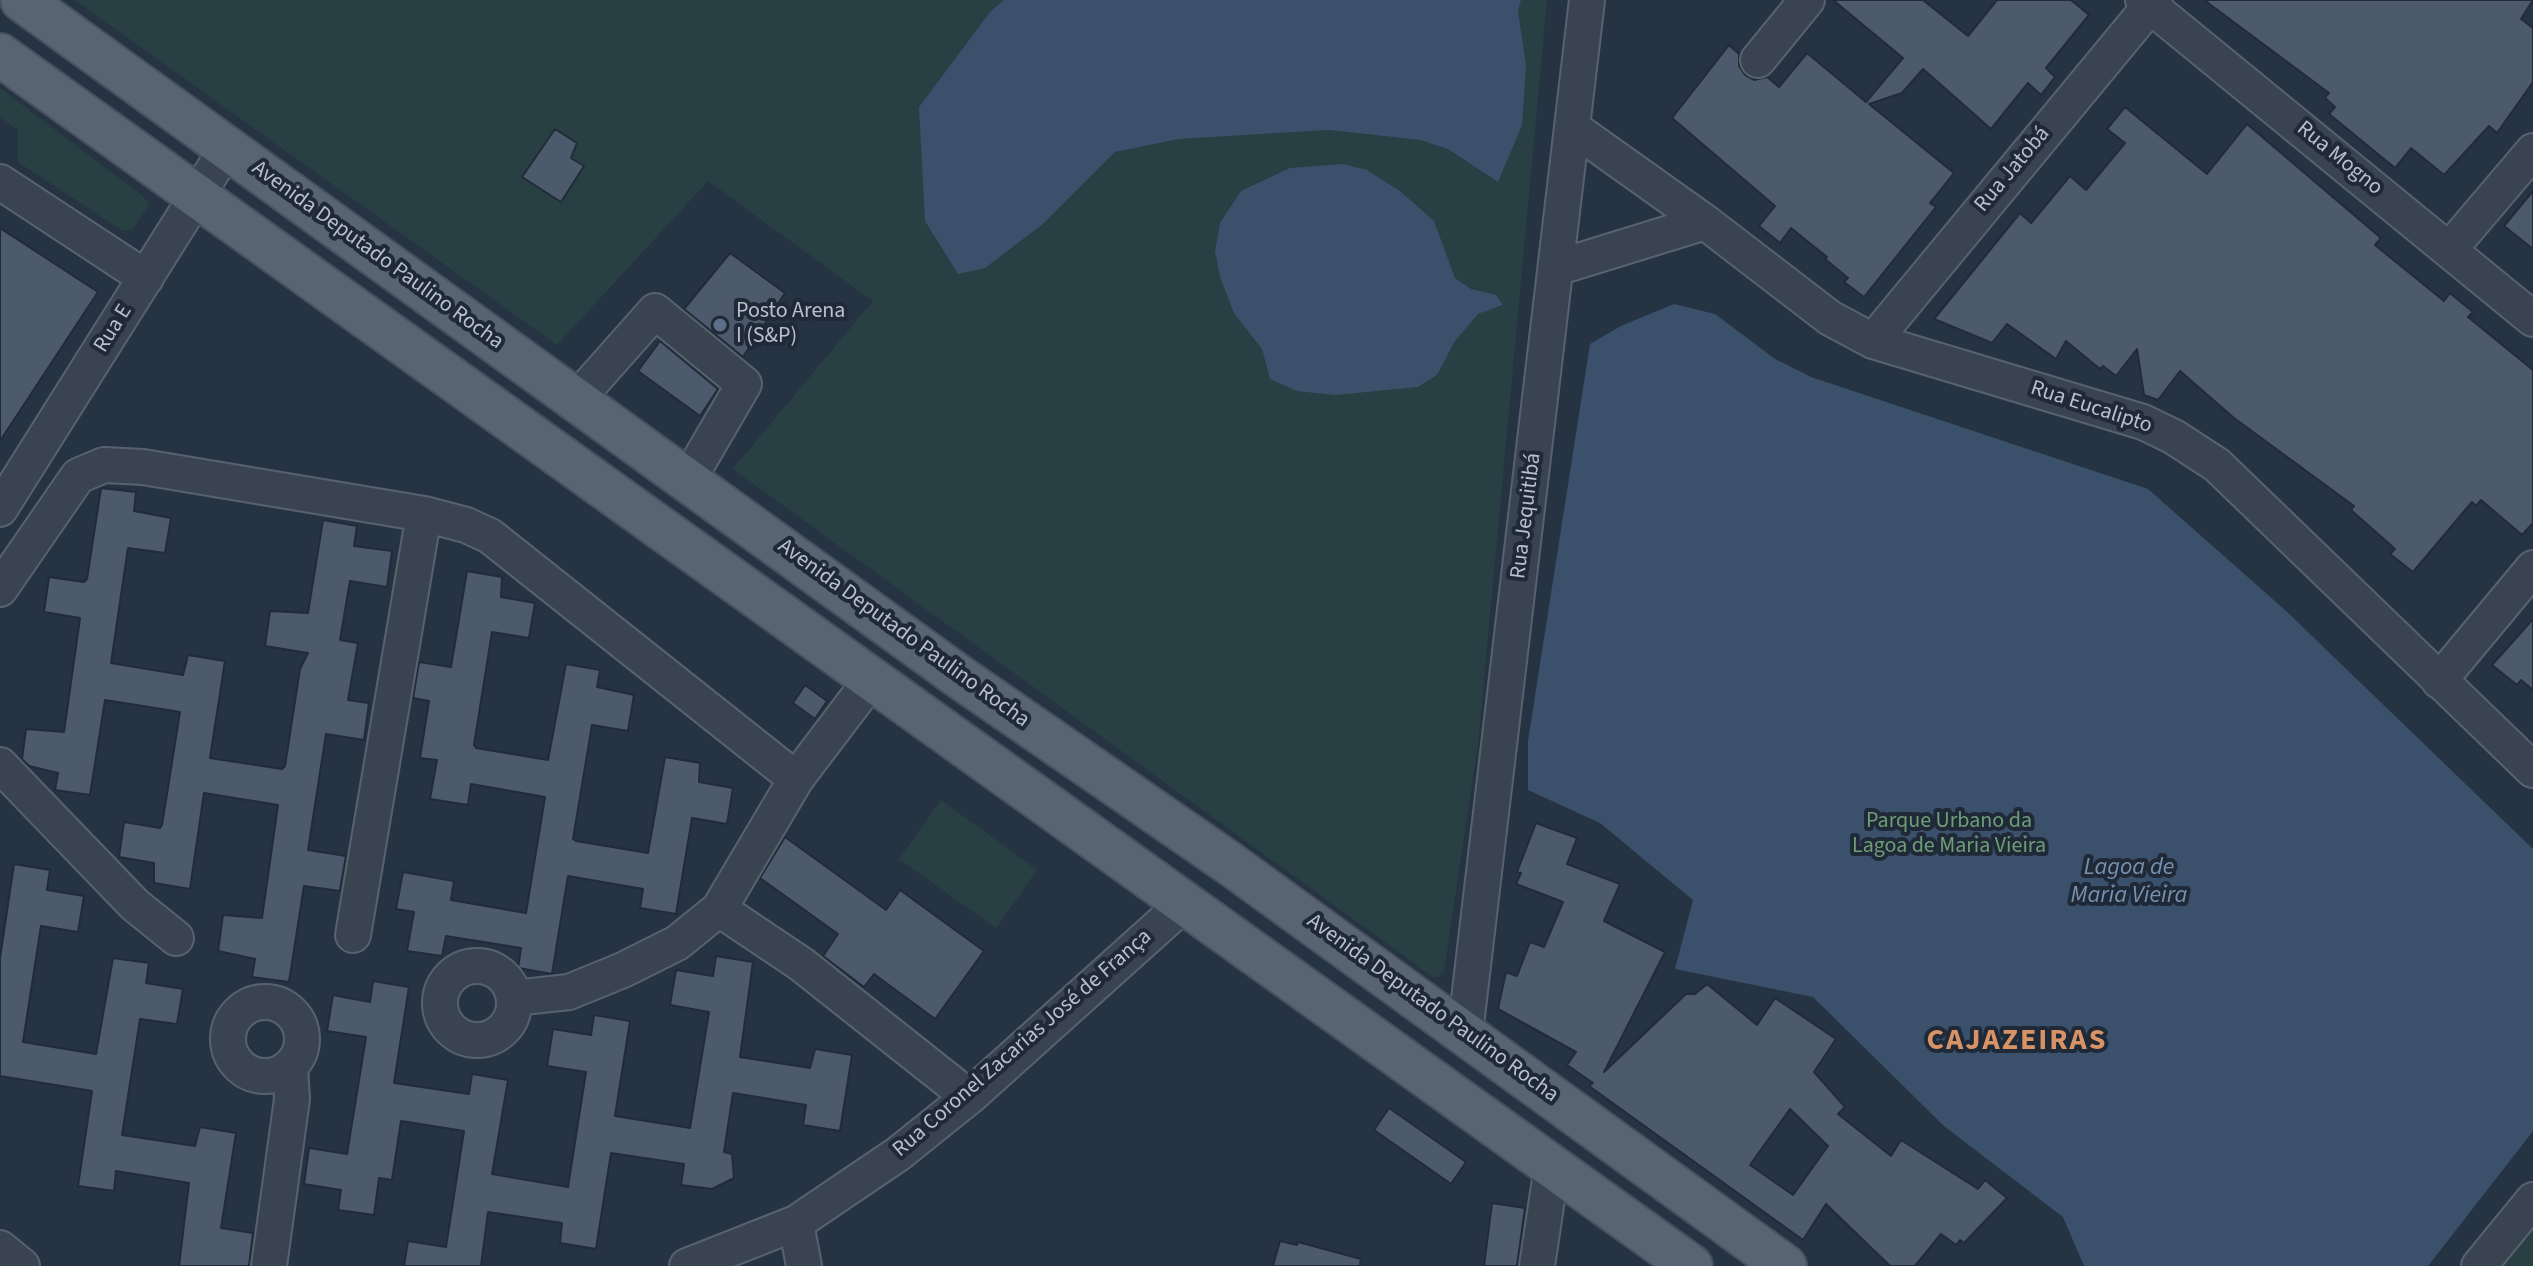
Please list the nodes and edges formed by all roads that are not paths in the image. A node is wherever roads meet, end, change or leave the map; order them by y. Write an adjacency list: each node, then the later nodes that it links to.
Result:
1 (22, 0): 8 (main road, Avenida Deputado Paulino Rocha)
2 (1587, 0): 7 (street, Rua Jequitibá)
3 (1807, 0): 6 (street)
4 (2149, 2): 13 (street, Rua Mogno); 17 (street, Rua Jatobá)
5 (0, 55): 11 (main road)
6 (1758, 60)
7 (1573, 128): 12 (street, Rua Eucalipto); 14 (street, Rua Jequitibá)
8 (227, 148): 11 (street, Rua E); 18 (main road, Avenida Deputado Paulino Rocha)
9 (2533, 151): 13 (street)
10 (0, 182): 15 (street)
11 (198, 196): 15 (street, Rua E); 24 (main road)
12 (1705, 222): 14 (street); 17 (street, Rua Eucalipto)
13 (2449, 250): 16 (street, Rua Mogno)
14 (1556, 268): 35 (street, Rua Jequitibá)
15 (146, 278): 20 (street, Rua E)
16 (2533, 319)
17 (1873, 341): 25 (street, Rua Eucalipto)
18 (576, 400): 19 (main road, Avenida Deputado Paulino Rocha); 19 (street)
19 (688, 480): 29 (main road, Avenida Deputado Paulino Rocha)
20 (0, 509)
21 (424, 514): 23 (street); 28 (street); 32 (street)
22 (2533, 568): 25 (street)
23 (0, 589)
24 (871, 680): 28 (street); 30 (main road)
25 (2439, 681): 27 (street, Rua Eucalipto)
26 (0, 765): 33 (street)
27 (2533, 770)
28 (796, 779): 31 (street)
29 (1229, 863): 30 (main road); 35 (main road, Avenida Deputado Paulino Rocha)
30 (1186, 902): 37 (street, Rua Coronel Zacarias José de França); 38 (main road)
31 (719, 909): 34 (street); 37 (street)
32 (353, 935)
33 (176, 938)
34 (514, 998)
35 (1465, 1033): 48 (main road, Avenida Deputado Paulino Rocha)
36 (290, 1066): 43 (street)
37 (969, 1097): 40 (street, Rua Coronel Zacarias José de França)
38 (1552, 1166): 46 (street); 47 (main road)
39 (2533, 1200): 49 (street)
40 (796, 1223): 44 (street, Rua Coronel Zacarias José de França); 45 (street)
41 (0, 1248): 42 (street)
42 (22, 1266)
43 (269, 1266)
44 (687, 1266)
45 (804, 1266)
46 (1537, 1266)
47 (1691, 1266)
48 (1785, 1266)
49 (2479, 1266)

